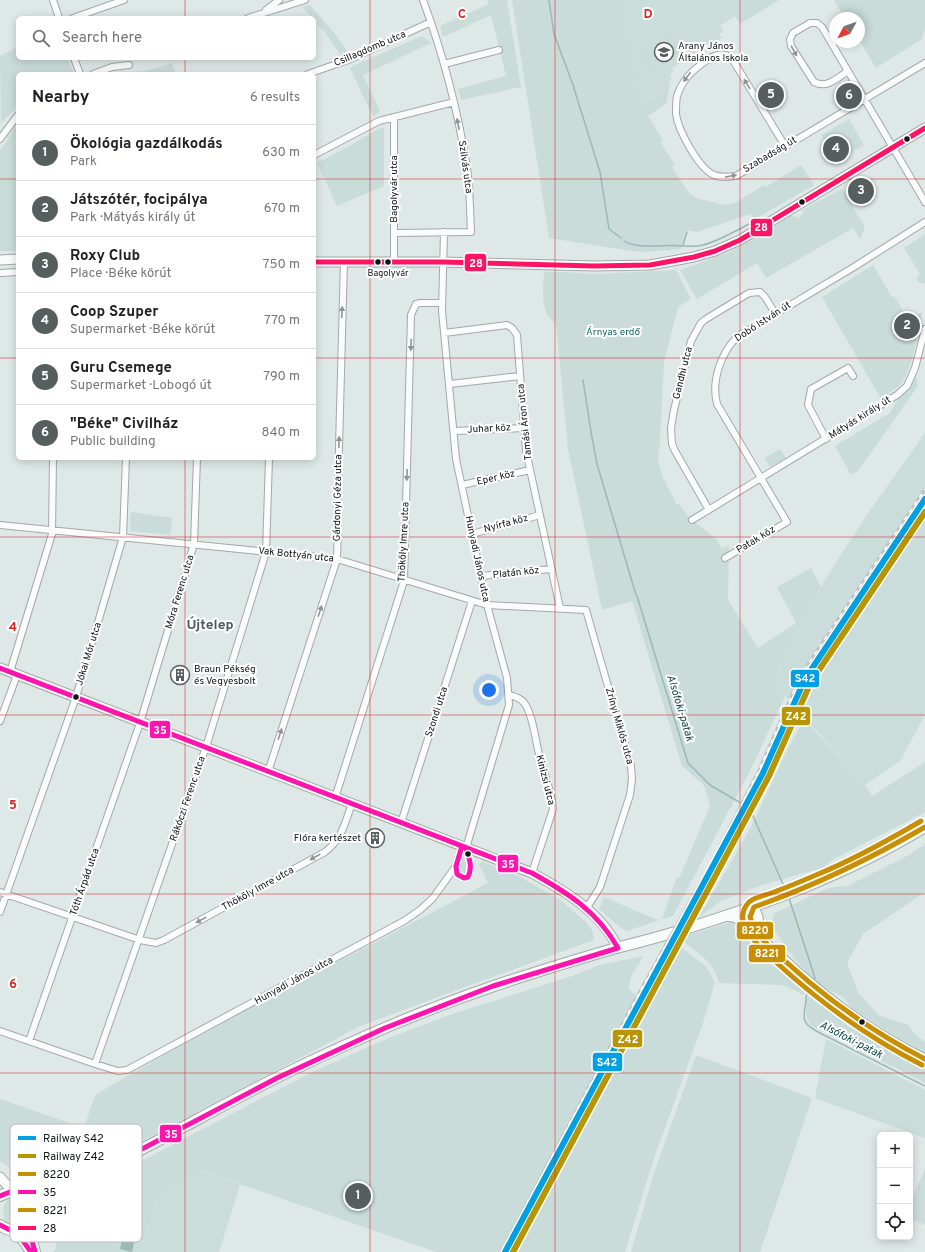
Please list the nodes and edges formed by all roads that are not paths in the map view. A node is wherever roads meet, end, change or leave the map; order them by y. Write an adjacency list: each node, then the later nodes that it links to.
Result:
1 (53, 0): 8 (street)
2 (124, 0): 9 (street)
3 (279, 0): 7 (street)
4 (292, 0): 6 (street)
5 (423, 0): 11 (street, Szilvás utca)
6 (303, 1): 7 (street)
7 (260, 14): 10 (street)
8 (58, 16)
9 (79, 16)
10 (254, 16)
11 (432, 22): 15 (street, Szilvás utca); 20 (street, Csillagdomb utca)
12 (499, 50): 15 (street)
13 (75, 60): 18 (street)
14 (925, 63): 21 (street, Szabadság út)
15 (444, 64): 22 (street, Szilvás utca)
16 (129, 65): 19 (street)
17 (848, 71): 17 (street, one-way to 17); 21 (street)
18 (79, 72)
19 (98, 72)
20 (314, 72)
21 (865, 99): 27 (street, Szabadság út); 28 (street)
22 (454, 102): 23 (street); 32 (street, Szilvás utca, one-way to 22)
23 (394, 117): 29 (street); 33 (street, Bagolyvár utca)
24 (16, 118): 26 (street)
25 (925, 128): 28 (street)
26 (0, 139)
27 (784, 146): 27 (street, Szabadság út, one-way to 27)
28 (892, 148): 30 (street); 39 (street)
29 (316, 154)
30 (925, 202)
31 (925, 222): 43 (street, Dobó István út)
32 (444, 232): 33 (street); 39 (street, Hunyadi János utca)
33 (395, 233): 38 (street, Bagolyvár utca)
34 (16, 259): 35 (street)
35 (0, 260)
36 (344, 261): 37 (street); 38 (street); 70 (street, Gárdonyi Géza utca, one-way to 36)
37 (316, 262)
38 (394, 262): 39 (street)
39 (443, 262): 42 (street, Hunyadi János utca)
40 (16, 272): 41 (street)
41 (0, 273)
42 (442, 303): 45 (street, Hunyadi János utca); 73 (street, Thököly Imre utca, one-way to 73)
43 (775, 313): 57 (street, Dobó István út); 59 (street, Gandhi utca)
44 (925, 329): 51 (street, Mátyás király út)
45 (444, 333): 46 (street, Tamási Áron utca); 48 (street, Hunyadi János utca)
46 (520, 376): 48 (street); 49 (street, Tamási Áron utca)
47 (853, 376): 51 (street)
48 (450, 384): 50 (street, Hunyadi János utca)
49 (524, 428): 50 (street, Juhar köz); 56 (street, Tamási Áron utca)
50 (454, 431): 58 (street, Hunyadi János utca)
51 (826, 439): 57 (street, Mátyás király út)
52 (53, 460): 64 (street)
53 (126, 460): 66 (street, Jókai Mór utca)
54 (197, 460): 67 (street, Móra Ferenc utca)
55 (268, 460): 68 (street, Rákóczi Ferenc utca)
56 (530, 470): 58 (street, Eper köz); 60 (street, Tamási Áron utca)
57 (761, 479): 59 (street); 62 (street, Dobó István út)
58 (462, 485): 65 (street, Hunyadi János utca)
59 (709, 510): 61 (street)
60 (540, 515): 65 (street, Nyírfa köz); 71 (street, Tamási Áron utca)
61 (692, 520)
62 (787, 522): 69 (street, Patak köz)
63 (0, 525): 64 (street, Vak Bottyán utca)
64 (52, 530): 66 (street, Vak Bottyán utca); 79 (street)
65 (472, 534): 72 (street, Hunyadi János utca)
66 (123, 537): 67 (street, Vak Bottyán utca); 81 (street, Jókai Mór utca)
67 (194, 544): 68 (street, Vak Bottyán utca); 83 (street, Móra Ferenc utca)
68 (266, 552): 70 (street, Vak Bottyán utca); 84 (street, Rákóczi Ferenc utca)
69 (725, 558)
70 (337, 559): 73 (street, Vak Bottyán utca); 85 (street, Gárdonyi Géza utca, one-way to 70)
71 (551, 569): 72 (street, Platán köz); 76 (street, Tamási Áron utca)
72 (481, 576): 75 (street, Hunyadi János utca)
73 (404, 581): 74 (street, Vak Bottyán utca); 86 (street, Thököly Imre utca)
74 (472, 601): 75 (street, Vak Bottyán utca); 88 (street, Szondi utca)
75 (487, 604): 76 (street, Vak Bottyán utca); 80 (street, Hunyadi János utca)
76 (560, 608): 77 (street, Vak Bottyán utca)
77 (586, 610): 95 (street, Zrínyi Miklós utca)
78 (0, 668): 79 (street)
79 (14, 673): 81 (street); 82 (street)
80 (509, 695): 90 (street, Hunyadi János utca); 91 (street, Kinizsi utca)
81 (76, 697): 83 (street); 92 (street, Jókai Mór utca)
82 (0, 721)
83 (140, 723): 84 (street); 98 (street, Tóth Árpád utca)
84 (206, 747): 85 (street); 101 (street, Rákóczi Ferenc utca)
85 (268, 772): 86 (street)
86 (335, 798): 87 (street)
87 (352, 804): 88 (street); 101 (street, Thököly Imre utca, one-way to 101)
88 (401, 823): 90 (street)
89 (925, 827): 93 (main road)
90 (464, 847): 91 (street); 107 (street, Hunyadi János utca)
91 (532, 873): 95 (street)
92 (3, 893): 96 (street, Jókai Mór utca); 98 (street, Thököly Imre utca)
93 (767, 902): 94 (main road); 99 (street)
94 (754, 907): 97 (main road); 99 (street); 100 (street)
95 (586, 909): 103 (street)
96 (0, 912)
97 (724, 916): 100 (street); 103 (main road)
98 (73, 917): 101 (street, Thököly Imre utca); 105 (street, Tóth Árpád utca)
99 (758, 917): 102 (street)
100 (754, 930): 102 (street)
101 (140, 940): 107 (street, Rákóczi Ferenc utca)
102 (765, 942): 106 (street)
103 (618, 948): 108 (main road)
104 (0, 1031): 105 (street, Hunyadi János utca)
105 (29, 1042): 107 (street, Hunyadi János utca)
106 (925, 1059)
107 (95, 1064)
108 (142, 1149)
109 (0, 1177): 110 (street)
110 (10, 1187)
111 (10, 1192): 112 (main road)
112 (0, 1196)
113 (0, 1225): 114 (main road)
114 (10, 1230)
115 (25, 1242): 117 (main road)
116 (32, 1242): 118 (main road)
117 (31, 1252)
118 (35, 1252)

